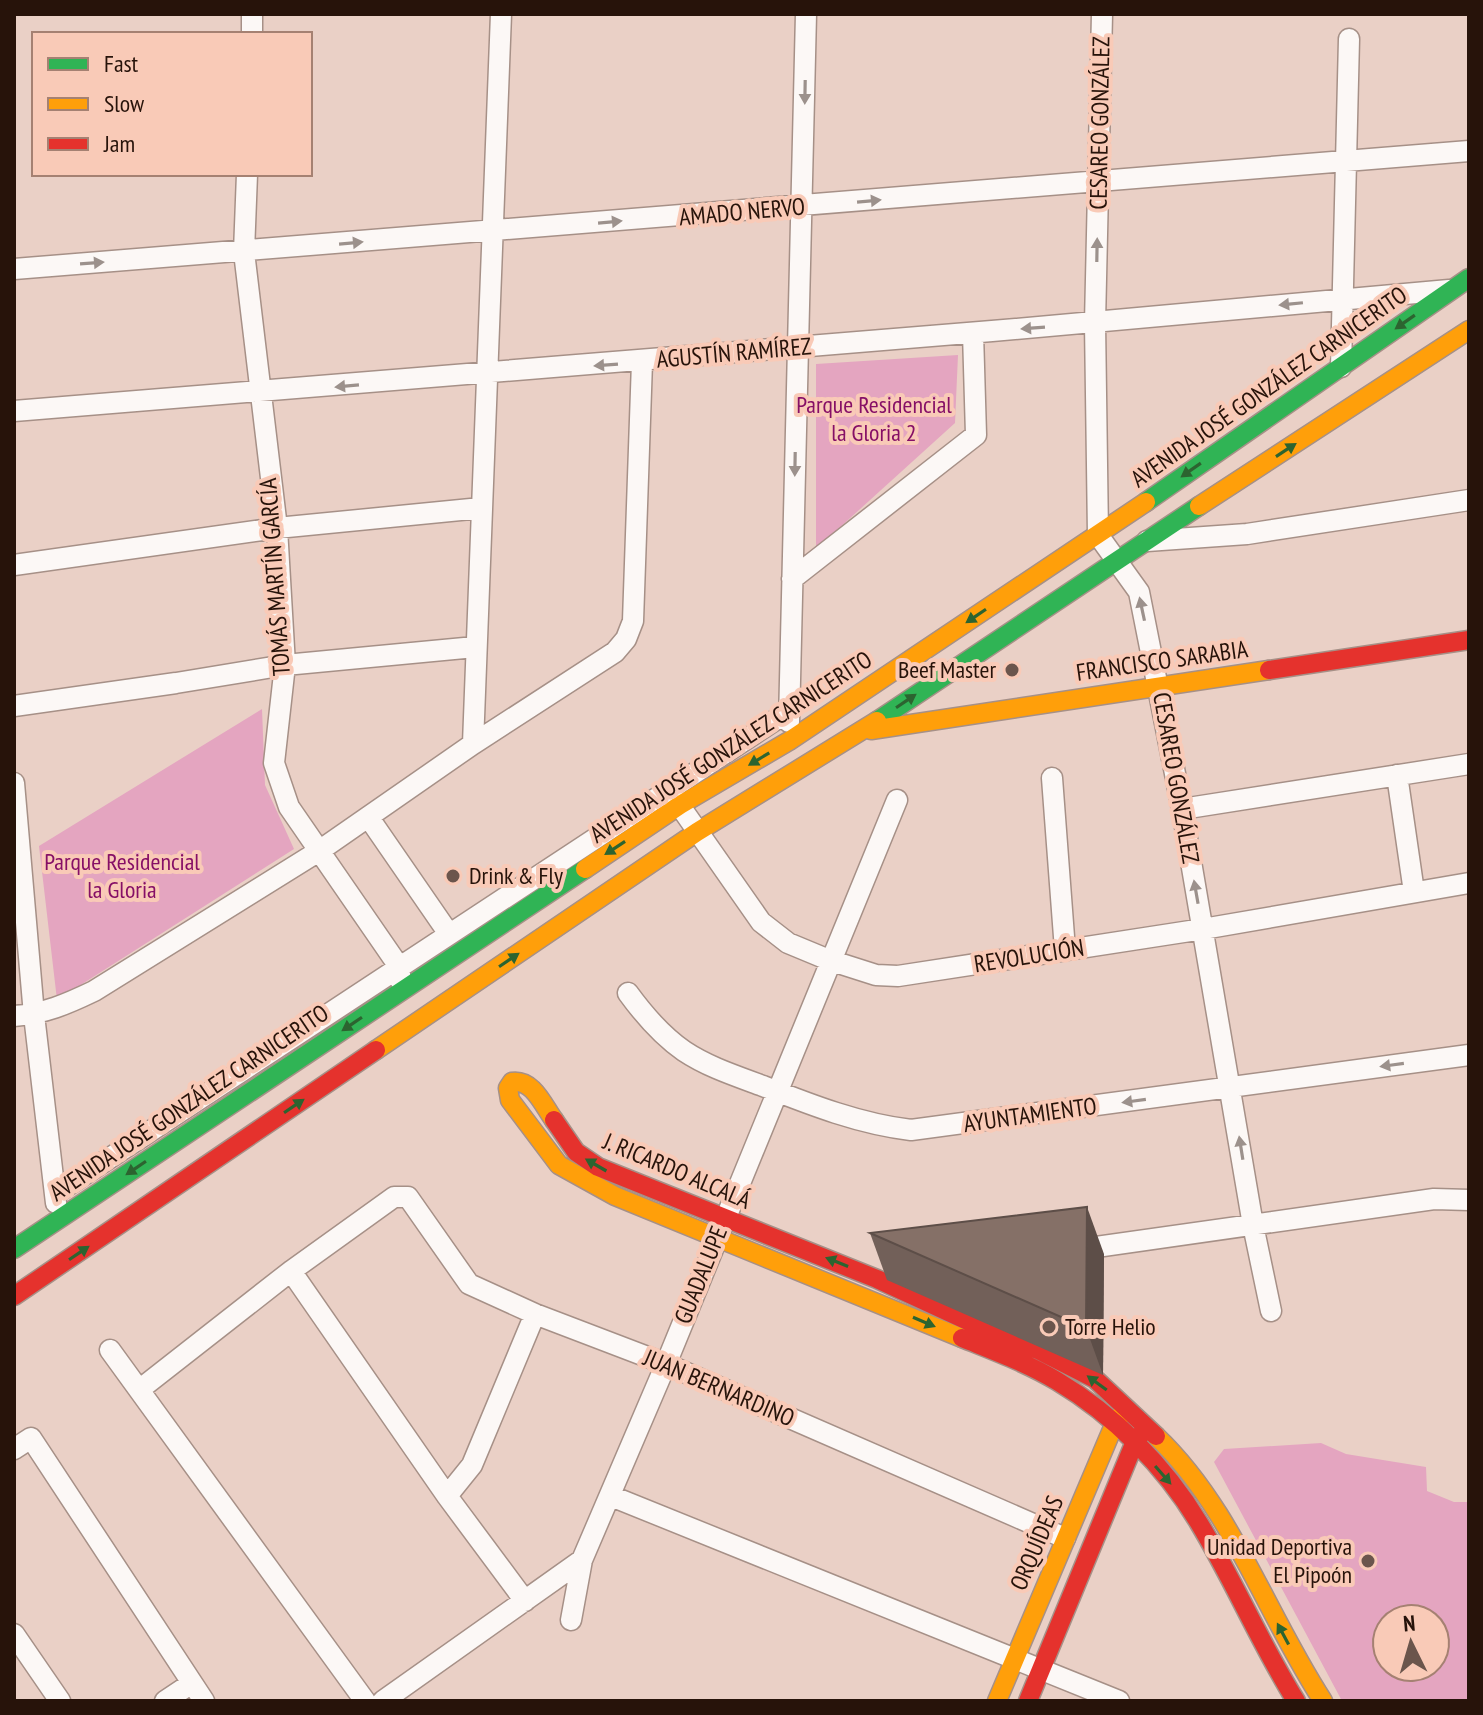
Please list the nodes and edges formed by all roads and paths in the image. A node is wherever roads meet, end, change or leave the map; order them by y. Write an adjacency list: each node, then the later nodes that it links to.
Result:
1 (501, 14): 10 (street)
2 (806, 14): 9 (street, one-way to 9)
3 (1102, 14): 8 (street, CESAREO GONZÁLEZ)
4 (1349, 39): 6 (street)
5 (1469, 151): 6 (street, AMADO NERVO)
6 (1345, 162): 8 (street, AMADO NERVO); 14 (street)
7 (247, 176): 11 (street, TOMÁS MARTÍN GARCÍA)
8 (1098, 183): 9 (street, AMADO NERVO, one-way to 8); 15 (street, CESAREO GONZÁLEZ, one-way to 8)
9 (803, 207): 10 (street, AMADO NERVO, one-way to 9); 18 (street)
10 (492, 232): 11 (street, AMADO NERVO, one-way to 10); 21 (street)
11 (244, 252): 12 (street, AMADO NERVO, one-way to 11); 22 (street, TOMÁS MARTÍN GARCÍA)
12 (14, 269)
13 (1461, 283): 14 (street, AGUSTÍN RAMÍREZ); 20 (street, AVENIDA JOSÉ GONZÁLEZ CARNICERITO, one-way to 20)
14 (1342, 299): 15 (street, AGUSTÍN RAMÍREZ, one-way to 15); 20 (street)
15 (1095, 323): 17 (street, AGUSTÍN RAMÍREZ, one-way to 17); 27 (street, CESAREO GONZÁLEZ)
16 (1469, 330): 28 (street, one-way to 16)
17 (973, 333): 18 (street, AGUSTÍN RAMÍREZ); 31 (street)
18 (798, 347): 19 (street, AGUSTÍN RAMÍREZ); 31 (street, one-way to 31)
19 (642, 362): 21 (street, AGUSTÍN RAMÍREZ, one-way to 21); 40 (street)
20 (1341, 367): 27 (street, AVENIDA JOSÉ GONZÁLEZ CARNICERITO, one-way to 27)
21 (485, 374): 22 (street, AGUSTÍN RAMÍREZ, one-way to 22); 25 (street)
22 (259, 394): 23 (street, AGUSTÍN RAMÍREZ); 26 (street, TOMÁS MARTÍN GARCÍA)
23 (14, 411)
24 (1469, 500): 28 (street)
25 (481, 508): 26 (street); 33 (street)
26 (277, 528): 30 (street); 34 (street, TOMÁS MARTÍN GARCÍA)
27 (1098, 535): 29 (street, CESAREO GONZÁLEZ); 39 (street, AVENIDA JOSÉ GONZÁLEZ CARNICERITO, one-way to 39)
28 (1147, 541): 29 (street)
29 (1118, 558): 35 (street, CESAREO GONZÁLEZ, one-way to 29); 38 (street, one-way to 29)
30 (14, 565)
31 (792, 579): 37 (street)
32 (1469, 640): 35 (street, FRANCISCO SARABIA)
33 (475, 647): 34 (street); 40 (street)
34 (285, 665): 36 (street); 50 (street, TOMÁS MARTÍN GARCÍA)
35 (1159, 685): 38 (street, FRANCISCO SARABIA); 47 (street, CESAREO GONZÁLEZ)
36 (14, 706)
37 (789, 711): 39 (street); 45 (street)
38 (862, 731): 49 (street)
39 (789, 741): 45 (street, AVENIDA JOSÉ GONZÁLEZ CARNICERITO, one-way to 45)
40 (473, 744): 48 (street)
41 (1469, 764): 42 (street)
42 (1397, 775): 47 (street); 52 (street)
43 (1052, 778): 55 (street)
44 (14, 783): 60 (street)
45 (674, 797): 49 (street, REVOLUCIÓN); 54 (street); 58 (street, AVENIDA JOSÉ GONZÁLEZ CARNICERITO, one-way to 58)
46 (897, 800): 56 (street, GUADALUPE)
47 (1182, 809): 53 (street, CESAREO GONZÁLEZ, one-way to 47)
48 (369, 818): 50 (street); 54 (street)
49 (697, 832): 56 (street, REVOLUCIÓN); 75 (street, one-way to 49)
50 (319, 851): 57 (street, TOMÁS MARTÍN GARCÍA); 60 (street)
51 (1469, 883): 52 (street, REVOLUCIÓN)
52 (1414, 892): 53 (street, REVOLUCIÓN)
53 (1203, 929): 55 (street, REVOLUCIÓN); 62 (street, CESAREO GONZÁLEZ)
54 (449, 934): 57 (street)
55 (1065, 950): 56 (street, REVOLUCIÓN)
56 (829, 960): 63 (street, GUADALUPE)
57 (400, 968): 58 (street); 64 (street)
58 (399, 992): 66 (street, AVENIDA JOSÉ GONZÁLEZ CARNICERITO, one-way to 66)
59 (628, 993): 63 (street, AYUNTAMIENTO)
60 (24, 1015): 64 (street)
61 (1469, 1055): 62 (street, AYUNTAMIENTO, one-way to 62)
62 (1231, 1088): 63 (street, AYUNTAMIENTO, one-way to 63); 67 (street, CESAREO GONZÁLEZ, one-way to 62)
63 (778, 1092): 68 (street, GUADALUPE)
64 (55, 1194): 66 (street)
65 (1469, 1200): 67 (street)
66 (59, 1219): 69 (street, AVENIDA JOSÉ GONZÁLEZ CARNICERITO)
67 (1253, 1225): 70 (street); 76 (street, CESAREO GONZÁLEZ)
68 (721, 1227): 68 (street, J. RICARDO ALCALÁ, one-way to 68); 73 (street, J. RICARDO ALCALÁ, one-way to 68); 74 (street, J. RICARDO ALCALÁ); 79 (street, GUADALUPE)
69 (14, 1249)
70 (1050, 1254)
71 (291, 1271): 77 (street, JUAN BERNARDINO); 80 (street); 86 (street)
72 (909, 1274): 73 (street)
73 (877, 1279): 74 (street); 81 (street, J. RICARDO ALCALÁ, one-way to 73)
74 (842, 1287): 82 (street, J. RICARDO ALCALÁ, one-way to 82)
75 (14, 1296)
76 (1271, 1311)
77 (535, 1314): 79 (street, JUAN BERNARDINO); 86 (street)
78 (110, 1350): 80 (street)
79 (666, 1364): 87 (street, GUADALUPE); 88 (street, JUAN BERNARDINO)
80 (139, 1390): 99 (street)
81 (1126, 1407): 82 (street, ORQUÍDEAS); 83 (street, J. RICARDO ALCALÁ)
82 (1114, 1425): 84 (street, J. RICARDO ALCALÁ); 88 (street, ORQUÍDEAS)
83 (1146, 1426): 84 (street); 105 (street, J. RICARDO ALCALÁ, one-way to 83)
84 (1134, 1444): 94 (street); 104 (street, J. RICARDO ALCALÁ, one-way to 104)
85 (14, 1449): 95 (street)
86 (447, 1496): 90 (street)
87 (611, 1496): 89 (street, GUADALUPE); 93 (street)
88 (1065, 1538): 93 (street, ORQUÍDEAS)
89 (582, 1560): 90 (street); 91 (street, GUADALUPE)
90 (525, 1601): 100 (street)
91 (571, 1620)
92 (14, 1634): 96 (street)
93 (1014, 1660): 94 (street); 101 (street, ORQUÍDEAS)
94 (1042, 1671): 102 (street); 103 (street)
95 (192, 1683): 97 (street); 98 (street)
96 (60, 1701)
97 (165, 1701)
98 (204, 1701)
99 (365, 1701)
100 (383, 1701)
101 (997, 1701)
102 (1028, 1701)
103 (1119, 1701)
104 (1296, 1701)
105 (1323, 1701)

